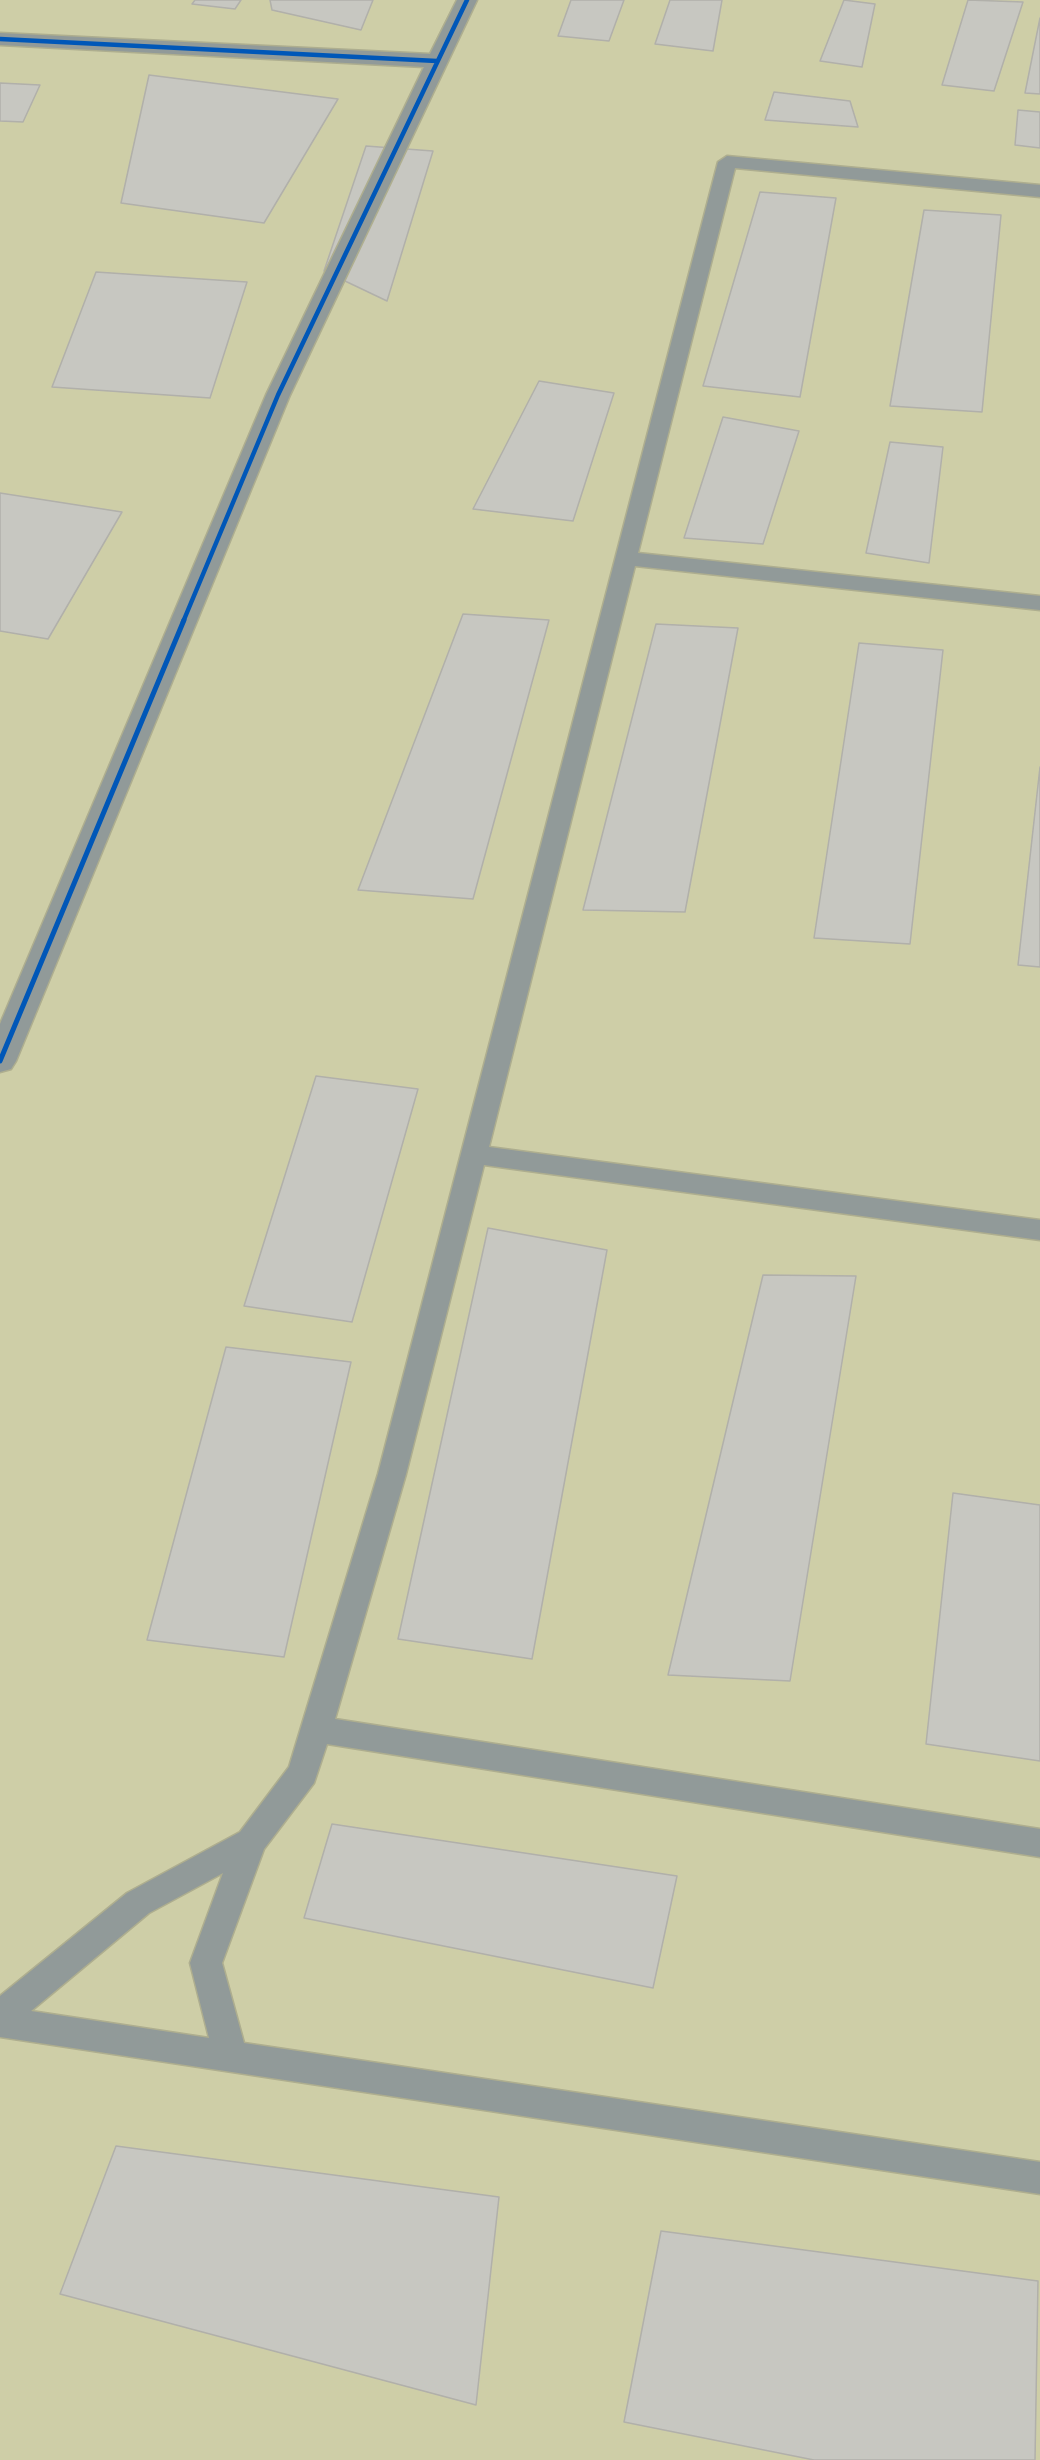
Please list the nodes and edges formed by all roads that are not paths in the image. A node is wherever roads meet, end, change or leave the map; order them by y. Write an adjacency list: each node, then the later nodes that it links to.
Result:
1 (467, 0): 3 (street)
2 (0, 39): 3 (street)
3 (437, 61): 7 (street)
4 (1040, 190): 5 (lane)
5 (625, 558): 6 (lane); 8 (lane)
6 (1040, 603)
7 (0, 1061)
8 (473, 1154): 9 (lane); 10 (lane)
9 (1040, 1230)
10 (316, 1729): 11 (lane); 12 (lane)
11 (251, 1842): 13 (lane); 15 (lane)
12 (1040, 1843)
13 (0, 2016)
14 (0, 2022): 15 (lane)
15 (231, 2056): 16 (lane)
16 (1040, 2178)

